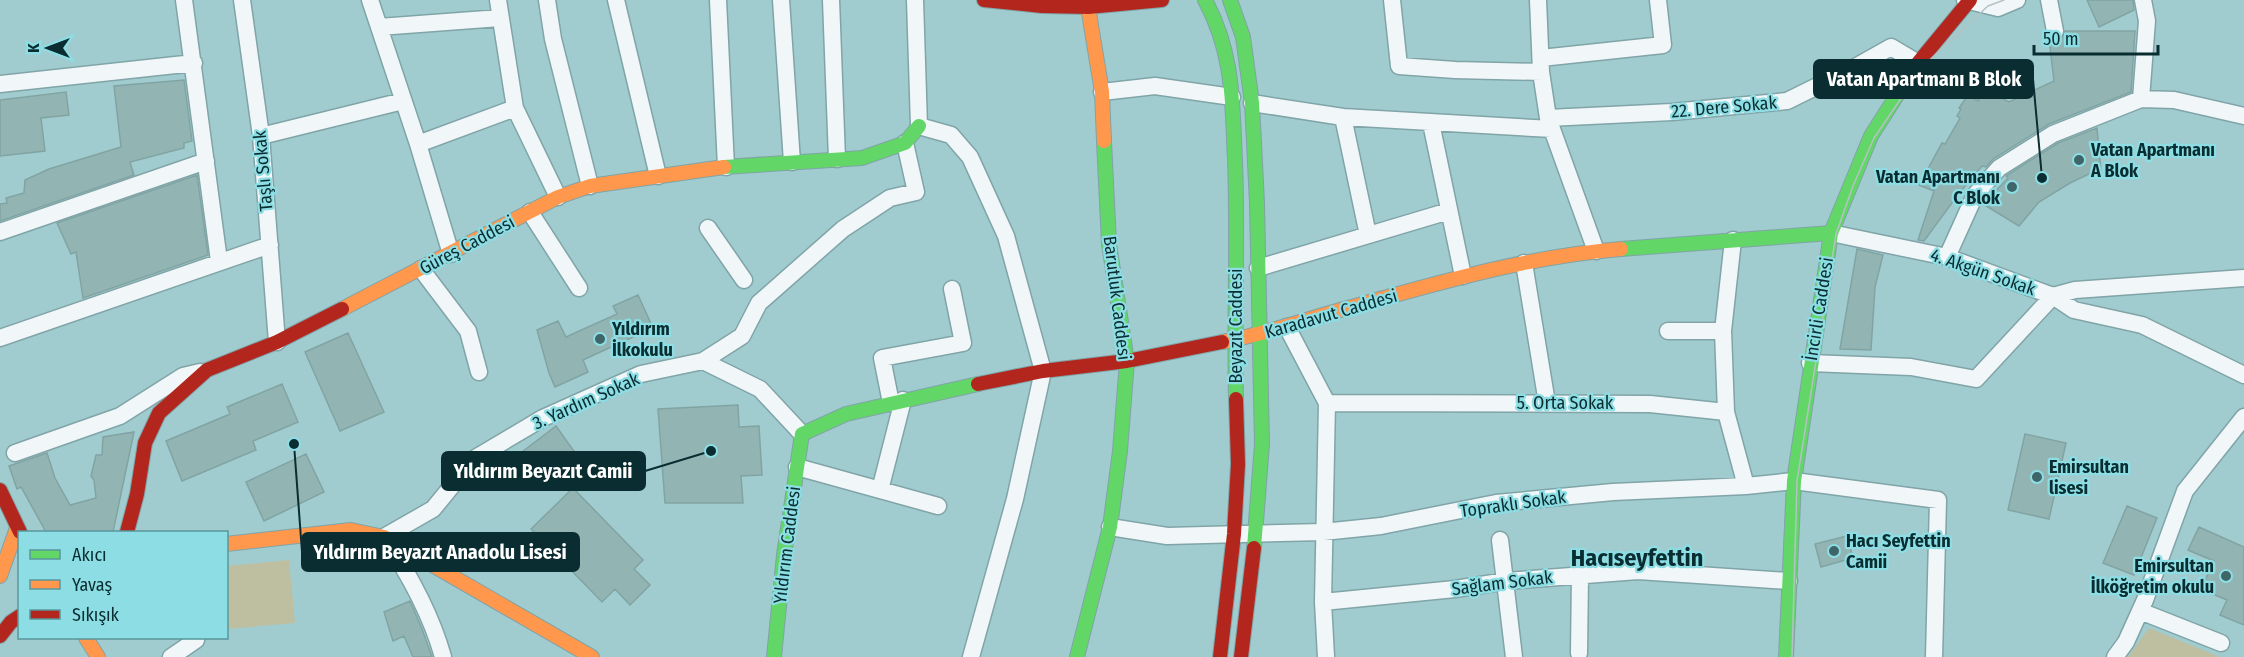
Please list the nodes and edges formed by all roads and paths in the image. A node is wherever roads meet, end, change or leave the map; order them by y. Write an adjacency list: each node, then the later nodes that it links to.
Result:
1 (184, 0): 26 (street)
2 (242, 0): 41 (street, Taşlı Sokak)
3 (370, 0): 24 (street)
4 (498, 0): 23 (street)
5 (547, 0): 49 (street)
6 (616, 0): 48 (street)
7 (718, 0): 47 (street)
8 (781, 0): 46 (street)
9 (831, 0): 44 (street)
10 (915, 0): 40 (street)
11 (984, 0): 22 (main road)
12 (1162, 0): 22 (main road)
13 (1205, 0): 31 (main road, Beyazıt Caddesi)
14 (1230, 0): 34 (main road, Beyazıt Caddesi)
15 (1392, 0): 28 (street)
16 (1538, 0): 28 (street)
17 (1658, 0): 28 (street)
18 (1968, 0): 19 (street); 27 (main road, İncirli Caddesi)
19 (2017, 0)
20 (2049, 0): 25 (street)
21 (2143, 0): 32 (street)
22 (1088, 7): 30 (main road, Barutluk Caddesi)
23 (500, 18): 24 (street); 35 (street)
24 (379, 27): 33 (street)
25 (2055, 31)
26 (194, 63): 29 (street); 45 (street)
27 (1917, 63): 39 (street, 22. Dere Sokak); 55 (main road, İncirli Caddesi)
28 (1541, 65): 39 (street)
29 (0, 84)
30 (1102, 92): 31 (street); 79 (main road, Barutluk Caddesi)
31 (1232, 97): 77 (main road, Beyazıt Caddesi)
32 (2141, 99): 36 (street); 61 (street)
33 (403, 101): 41 (street); 43 (street)
34 (1252, 103): 37 (street, 22. Dere Sokak); 64 (main road, Beyazıt Caddesi)
35 (515, 108): 43 (street); 50 (street)
36 (2244, 116)
37 (1343, 117): 38 (street, 22. Dere Sokak); 56 (street)
38 (1431, 123): 39 (street, 22. Dere Sokak); 51 (street)
39 (1550, 124): 59 (street)
40 (918, 126): 42 (main road); 83 (street)
41 (261, 136): 58 (street, Taşlı Sokak)
42 (905, 143): 44 (main road, Güreş Caddesi); 80 (street)
43 (418, 144): 60 (street)
44 (837, 159): 46 (main road, Güreş Caddesi)
45 (206, 161): 54 (street); 62 (street)
46 (792, 162): 47 (main road, Güreş Caddesi)
47 (726, 167): 48 (main road, Güreş Caddesi)
48 (658, 176): 49 (main road, Güreş Caddesi)
49 (590, 186): 50 (main road, Güreş Caddesi)
50 (558, 197): 52 (main road, Güreş Caddesi)
51 (1449, 211): 56 (street); 66 (street)
52 (530, 212): 60 (main road, Güreş Caddesi); 69 (street)
53 (708, 228): 68 (street)
54 (0, 232)
55 (1831, 233): 57 (main road, Karadavut Caddesi); 61 (street, 4. Akgün Sokak); 81 (main road, İncirli Caddesi)
56 (1368, 235): 64 (street)
57 (1733, 240): 59 (main road, Karadavut Caddesi); 74 (street)
58 (270, 245): 62 (street); 78 (street, Taşlı Sokak)
59 (1596, 250): 63 (main road, Karadavut Caddesi)
60 (451, 254): 65 (main road, Güreş Caddesi)
61 (1947, 257): 71 (street, 4. Akgün Sokak)
62 (219, 261): 76 (street)
63 (1524, 263): 66 (main road, Karadavut Caddesi); 88 (street)
64 (1258, 268): 75 (main road, Beyazıt Caddesi)
65 (421, 269): 78 (main road, Güreş Caddesi); 84 (street)
66 (1463, 276): 72 (main road, Karadavut Caddesi)
67 (2244, 278): 71 (street, 4. Akgün Sokak)
68 (744, 280)
69 (579, 288)
70 (952, 289): 86 (street)
71 (2053, 296): 81 (street); 85 (street)
72 (1287, 327): 75 (main road, Karadavut Caddesi); 87 (street)
73 (1668, 331): 74 (street)
74 (1724, 331): 89 (street)
75 (1259, 334): 77 (main road, Karadavut Caddesi); 105 (main road, Beyazıt Caddesi)
76 (0, 338)
77 (1235, 340): 79 (main road, Karadavut Caddesi); 104 (main road, Beyazıt Caddesi)
78 (277, 342): 82 (main road, Güreş Caddesi)
79 (1127, 361): 83 (main road, Karadavut Caddesi); 99 (main road, Barutluk Caddesi)
80 (703, 362): 91 (street); 106 (street, 3. Yardım Sokak)
81 (1810, 363): 94 (main road, İncirli Caddesi)
82 (207, 370): 92 (street); 101 (main road, Güreş Caddesi)
83 (1043, 371): 86 (main road, Karadavut Caddesi); 126 (street)
84 (479, 372)
85 (2244, 375)
86 (897, 402): 91 (main road, Karadavut Caddesi); 97 (street)
87 (1327, 403): 88 (street, 5. Orta Sokak); 103 (street)
88 (1547, 403): 89 (street, 5. Orta Sokak)
89 (1726, 412): 95 (street)
90 (2244, 417): 114 (street)
91 (802, 434): 93 (main road, Yıldırım Caddesi)
92 (15, 453)
93 (797, 467): 97 (street); 125 (main road, Yıldırım Caddesi)
94 (1794, 481): 95 (street, Topraklı Sokak); 112 (main road, İncirli Caddesi); 133 (street, Topraklı Sokak)
95 (1746, 486): 103 (street, Topraklı Sokak)
96 (0, 490): 100 (main road)
97 (880, 490): 98 (street)
98 (939, 506)
99 (1110, 527): 104 (street, Topraklı Sokak); 127 (main road, Barutluk Caddesi)
100 (19, 530)
101 (127, 531)
102 (18, 532): 110 (main road)
103 (1323, 532): 105 (street, Topraklı Sokak); 113 (street)
104 (1234, 534): 105 (street, Topraklı Sokak); 128 (main road, Beyazıt Caddesi)
105 (1256, 535): 129 (main road, Beyazıt Caddesi)
106 (384, 537): 108 (main road); 123 (street); 124 (main road)
107 (1500, 540): 111 (street)
108 (228, 544)
109 (1580, 574): 111 (street, Sağlam Sokak); 112 (street, Sağlam Sokak); 120 (street)
110 (0, 576)
111 (1506, 580): 113 (street, Sağlam Sokak); 131 (street)
112 (1789, 580): 132 (main road, İncirli Caddesi)
113 (1323, 602): 130 (street)
114 (2140, 611): 119 (street); 134 (street)
115 (18, 617): 116 (main road)
116 (0, 636)
117 (87, 639): 121 (main road)
118 (196, 639): 122 (street)
119 (2222, 643)
120 (1579, 653)
121 (98, 657)
122 (171, 657)
123 (443, 657)
124 (592, 657)
125 (774, 657)
126 (971, 657)
127 (1077, 657)
128 (1220, 657)
129 (1241, 657)
130 (1326, 657)
131 (1514, 657)
132 (1786, 657)
133 (1934, 657)
134 (2115, 657)

